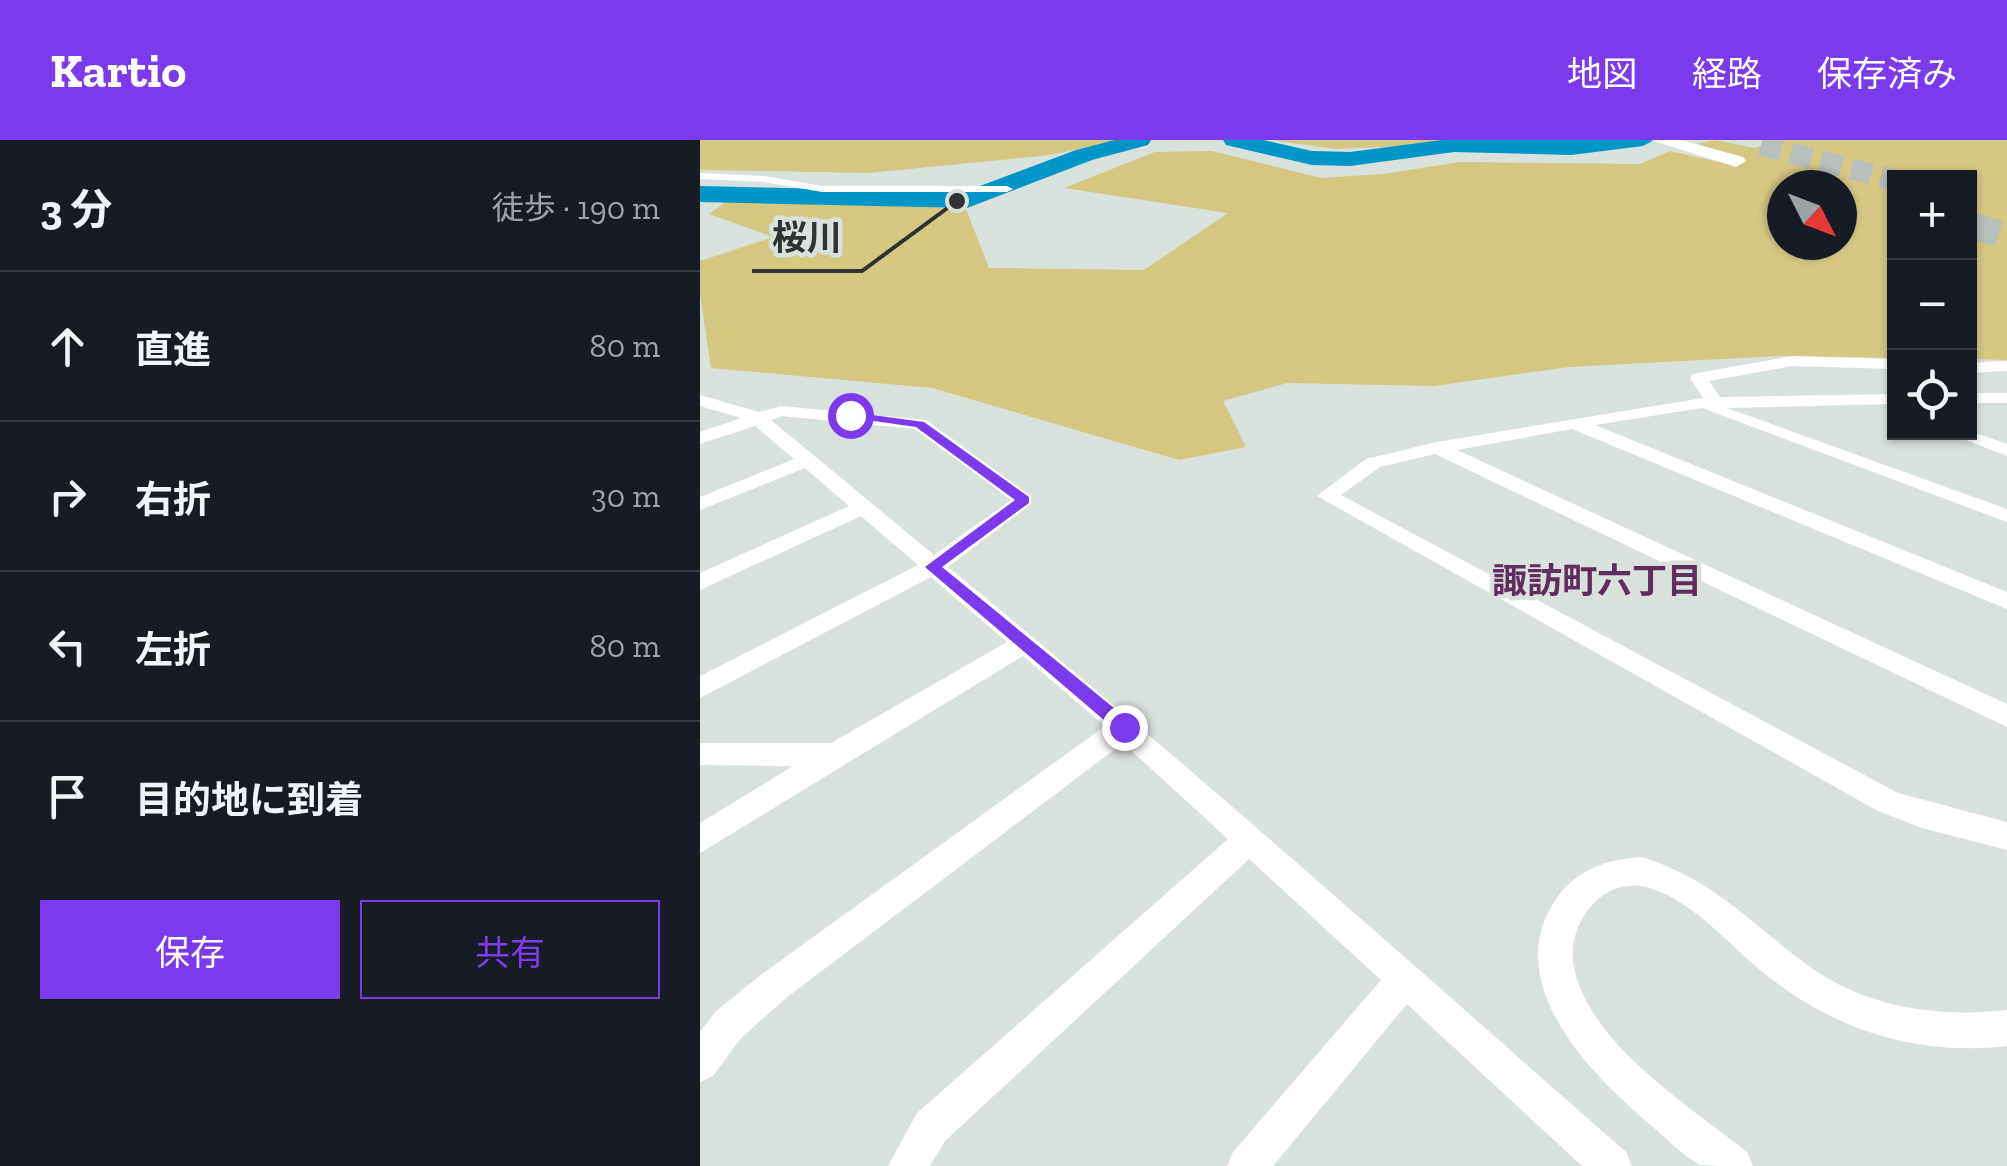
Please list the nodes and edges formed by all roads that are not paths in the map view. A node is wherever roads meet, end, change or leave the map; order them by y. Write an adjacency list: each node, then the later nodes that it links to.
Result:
1 (1660, 140): 2 (highway)
2 (1731, 159)
3 (700, 176): 4 (street)
4 (1007, 190)
5 (1887, 364): 13 (street)
6 (2007, 366): 7 (street)
7 (1977, 368)
8 (1977, 398): 9 (street)
9 (2007, 398)
10 (1887, 399): 12 (street)
11 (700, 400): 15 (street)
12 (1856, 400): 13 (street); 14 (street)
13 (1706, 402): 16 (street); 24 (street)
14 (1887, 410)
15 (756, 417): 17 (street); 21 (street); 25 (street)
16 (1574, 423): 19 (street); 27 (street)
17 (700, 438)
18 (1977, 440): 20 (street)
19 (1437, 448): 30 (street); 34 (street)
20 (2007, 450)
21 (805, 460): 22 (street); 23 (street)
22 (700, 504)
23 (862, 508): 25 (street); 26 (street)
24 (2007, 516)
25 (933, 567): 28 (street); 29 (street)
26 (700, 582)
27 (2007, 601)
28 (1025, 644): 31 (street); 33 (street)
29 (700, 688)
30 (2007, 716)
31 (1124, 727): 36 (street); 39 (street)
32 (700, 754): 33 (street)
33 (836, 755): 35 (street)
34 (2007, 836)
35 (700, 839)
36 (1250, 839): 37 (street); 41 (street)
37 (1406, 978): 40 (street); 42 (street)
38 (2007, 1028): 43 (street)
39 (700, 1064)
40 (1609, 1165)
41 (908, 1166)
42 (1247, 1166)
43 (1733, 1166)

